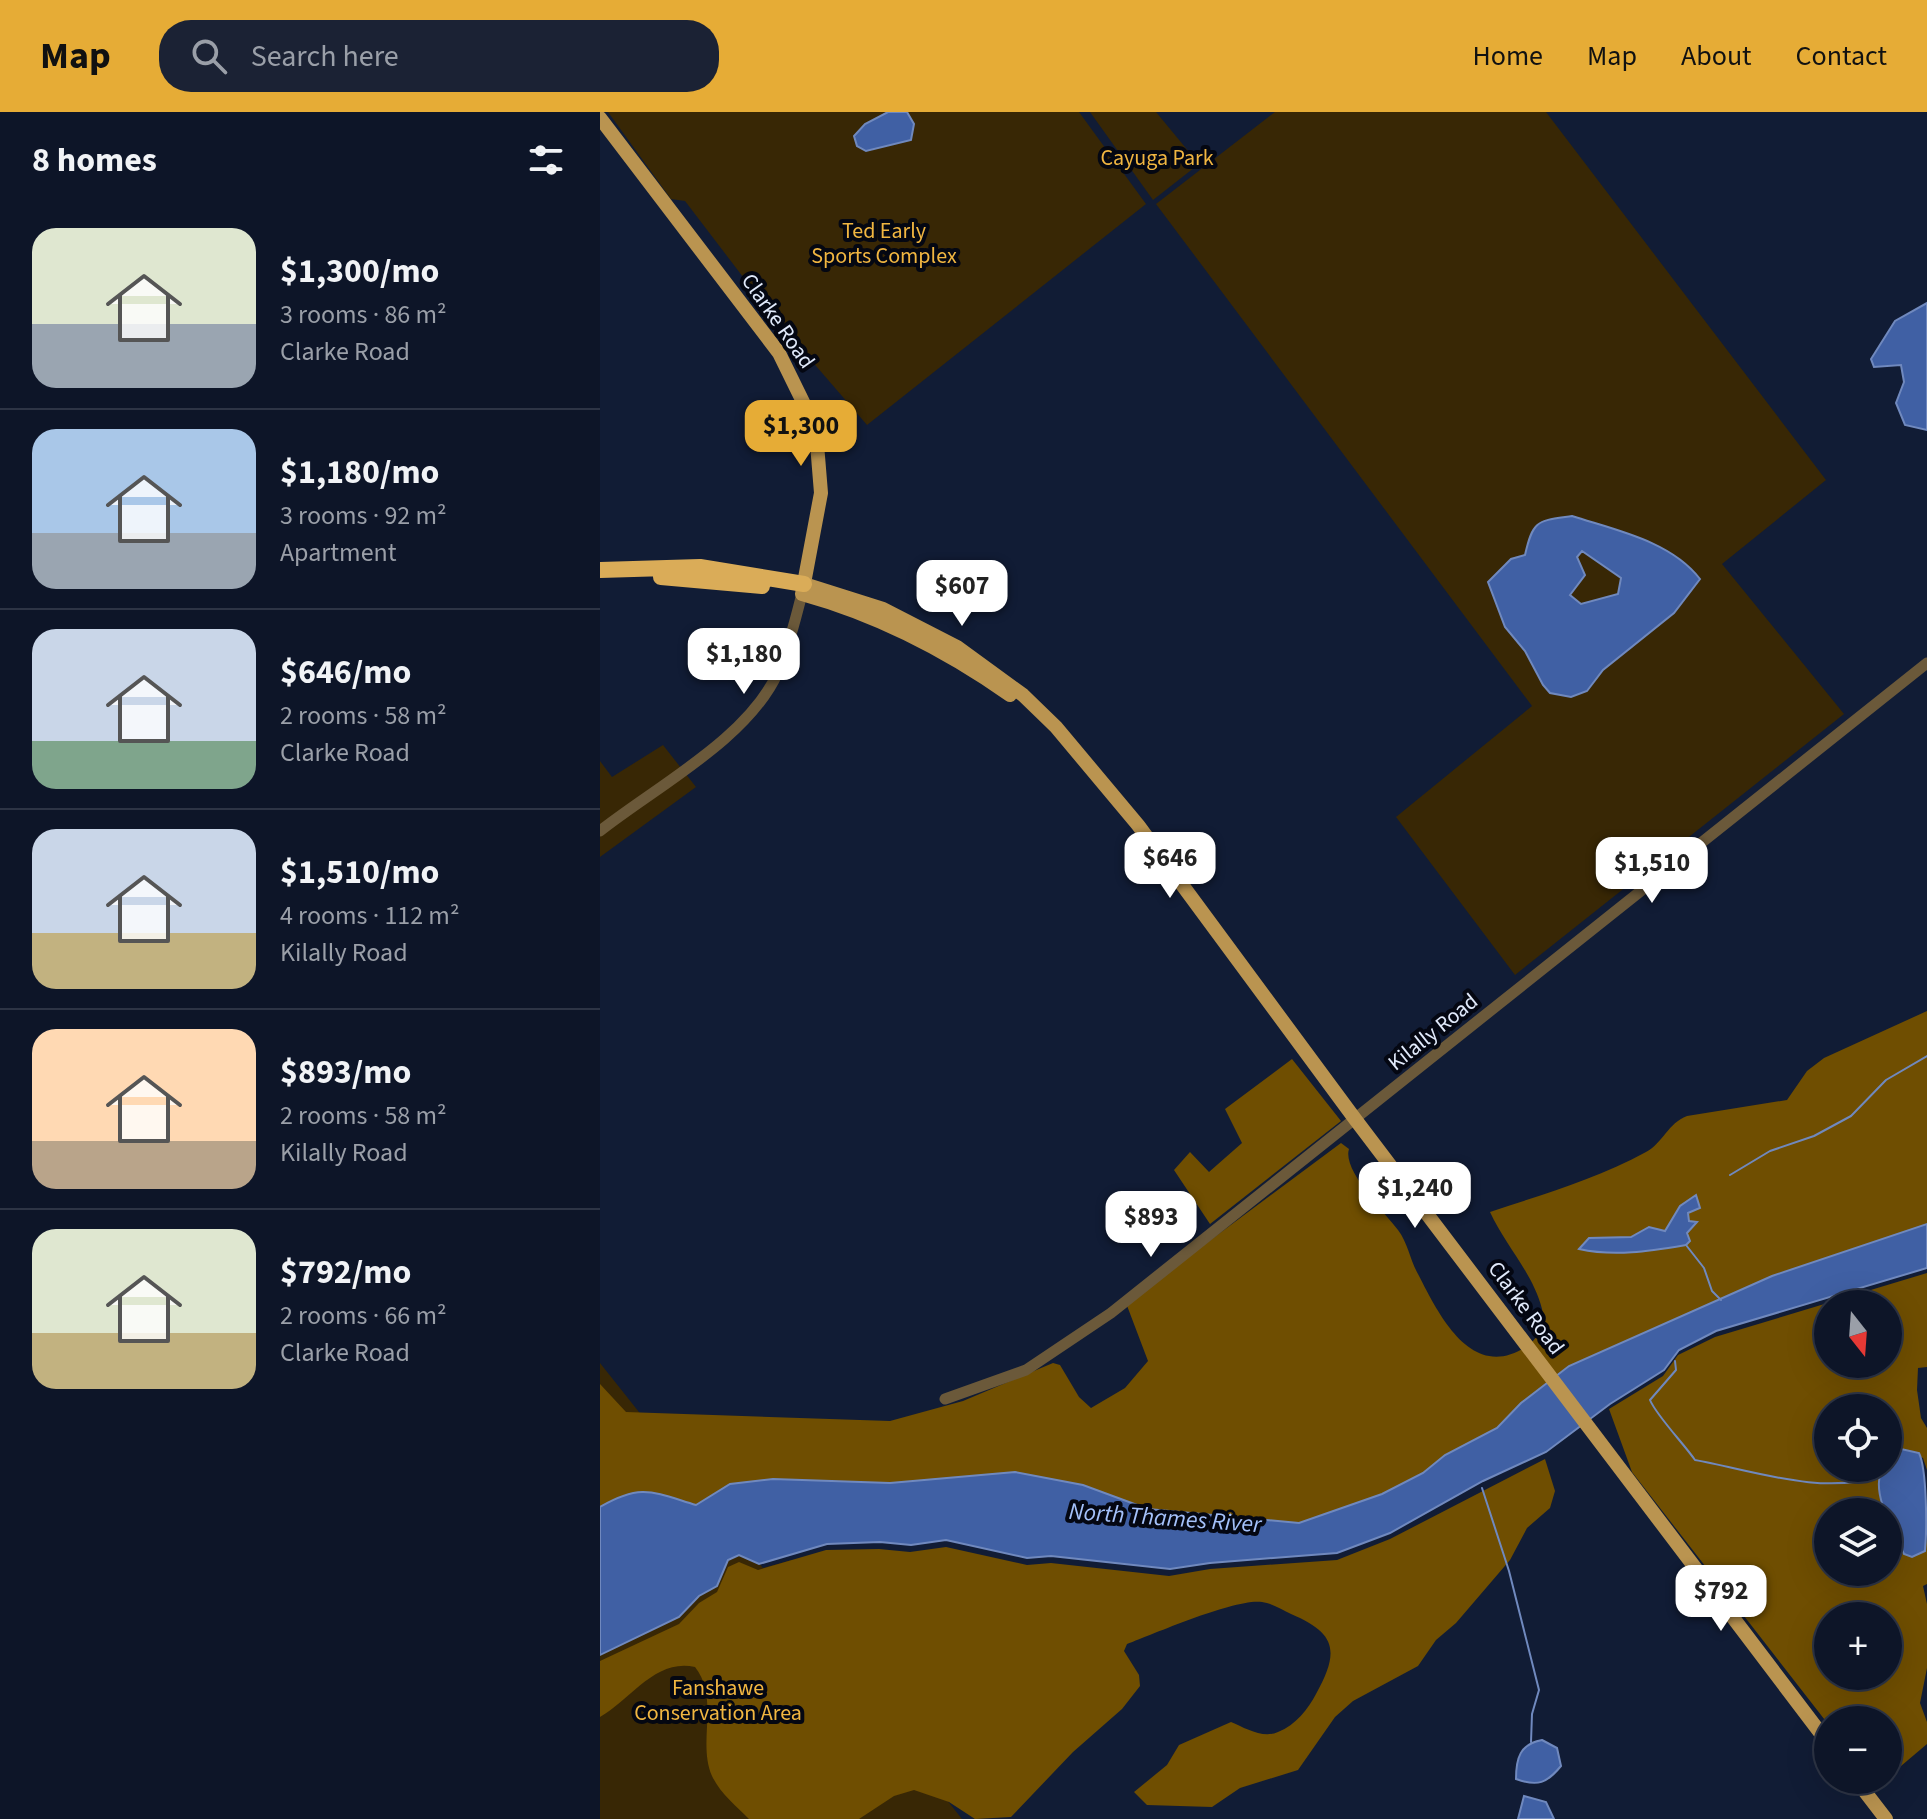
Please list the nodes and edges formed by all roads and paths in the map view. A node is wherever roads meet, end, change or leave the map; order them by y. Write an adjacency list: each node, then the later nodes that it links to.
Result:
1 (600, 118): 4 (main road, Clarke Road)
2 (600, 570): 4 (highway)
3 (600, 580): 4 (highway)
4 (803, 589): 6 (street); 7 (main road, Clarke Road)
5 (1927, 663): 7 (street, Kilally Road)
6 (600, 831)
7 (1355, 1119): 8 (street, Kilally Road); 9 (main road, Clarke Road)
8 (945, 1399)
9 (1814, 1724)
10 (1867, 1794): 11 (main road)
11 (1886, 1819)

